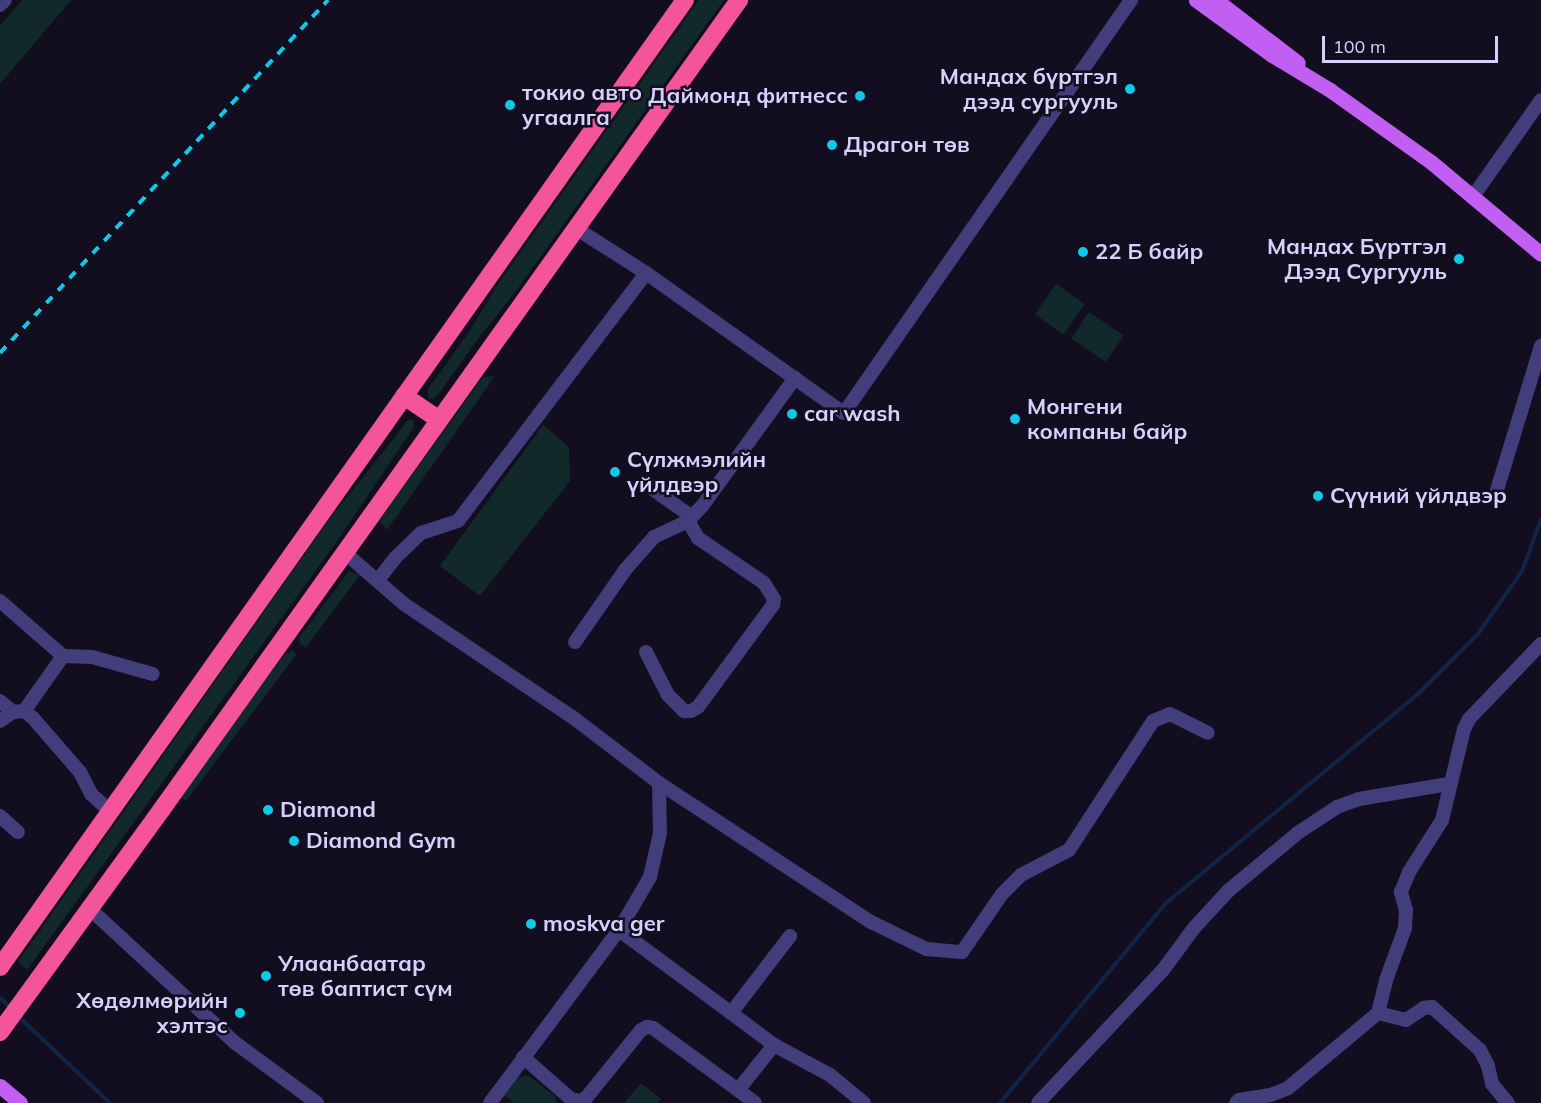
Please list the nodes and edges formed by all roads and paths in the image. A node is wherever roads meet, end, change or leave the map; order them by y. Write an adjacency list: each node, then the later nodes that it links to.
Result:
1 (5, 0): 7 (street)
2 (685, 0): 16 (highway)
3 (739, 0): 11 (highway)
4 (1131, 0): 15 (street)
5 (1196, 0): 8 (main road)
6 (1216, 0): 8 (main road)
7 (0, 5)
8 (1330, 90): 10 (main road)
9 (1541, 100): 10 (street)
10 (1474, 195): 12 (main road)
11 (577, 229): 13 (street); 17 (highway)
12 (1540, 251)
13 (646, 273): 15 (street); 22 (street)
14 (1541, 346): 19 (street)
15 (795, 378): 20 (street)
16 (404, 396): 17 (highway); 35 (highway)
17 (438, 419): 21 (highway)
18 (647, 485): 20 (street)
19 (1497, 489)
20 (690, 519): 24 (street); 26 (street)
21 (344, 552): 22 (street); 38 (highway)
22 (378, 580): 33 (street)
23 (0, 601): 27 (street)
24 (575, 642)
25 (1541, 644): 34 (street)
26 (646, 652)
27 (63, 656): 28 (street); 30 (street)
28 (153, 674)
29 (0, 701): 30 (street)
30 (18, 712): 31 (street); 35 (street)
31 (0, 722)
32 (1208, 733): 33 (street)
33 (659, 783): 39 (street)
34 (1449, 784): 43 (street); 55 (street)
35 (110, 811): 41 (highway)
36 (0, 816): 37 (street)
37 (18, 832)
38 (90, 909): 44 (highway); 51 (street)
39 (619, 930): 42 (street); 46 (street)
40 (790, 936): 42 (street)
41 (3, 962)
42 (731, 1013): 45 (street)
43 (1378, 1013): 49 (street); 56 (street)
44 (0, 1032)
45 (774, 1045): 48 (street); 54 (street)
46 (523, 1057): 48 (street); 52 (street)
47 (0, 1086): 50 (main road)
48 (738, 1090): 53 (street)
49 (1247, 1101)
50 (20, 1103)
51 (317, 1103)
52 (490, 1103)
53 (755, 1103)
54 (864, 1103)
55 (1038, 1103)
56 (1508, 1103)

